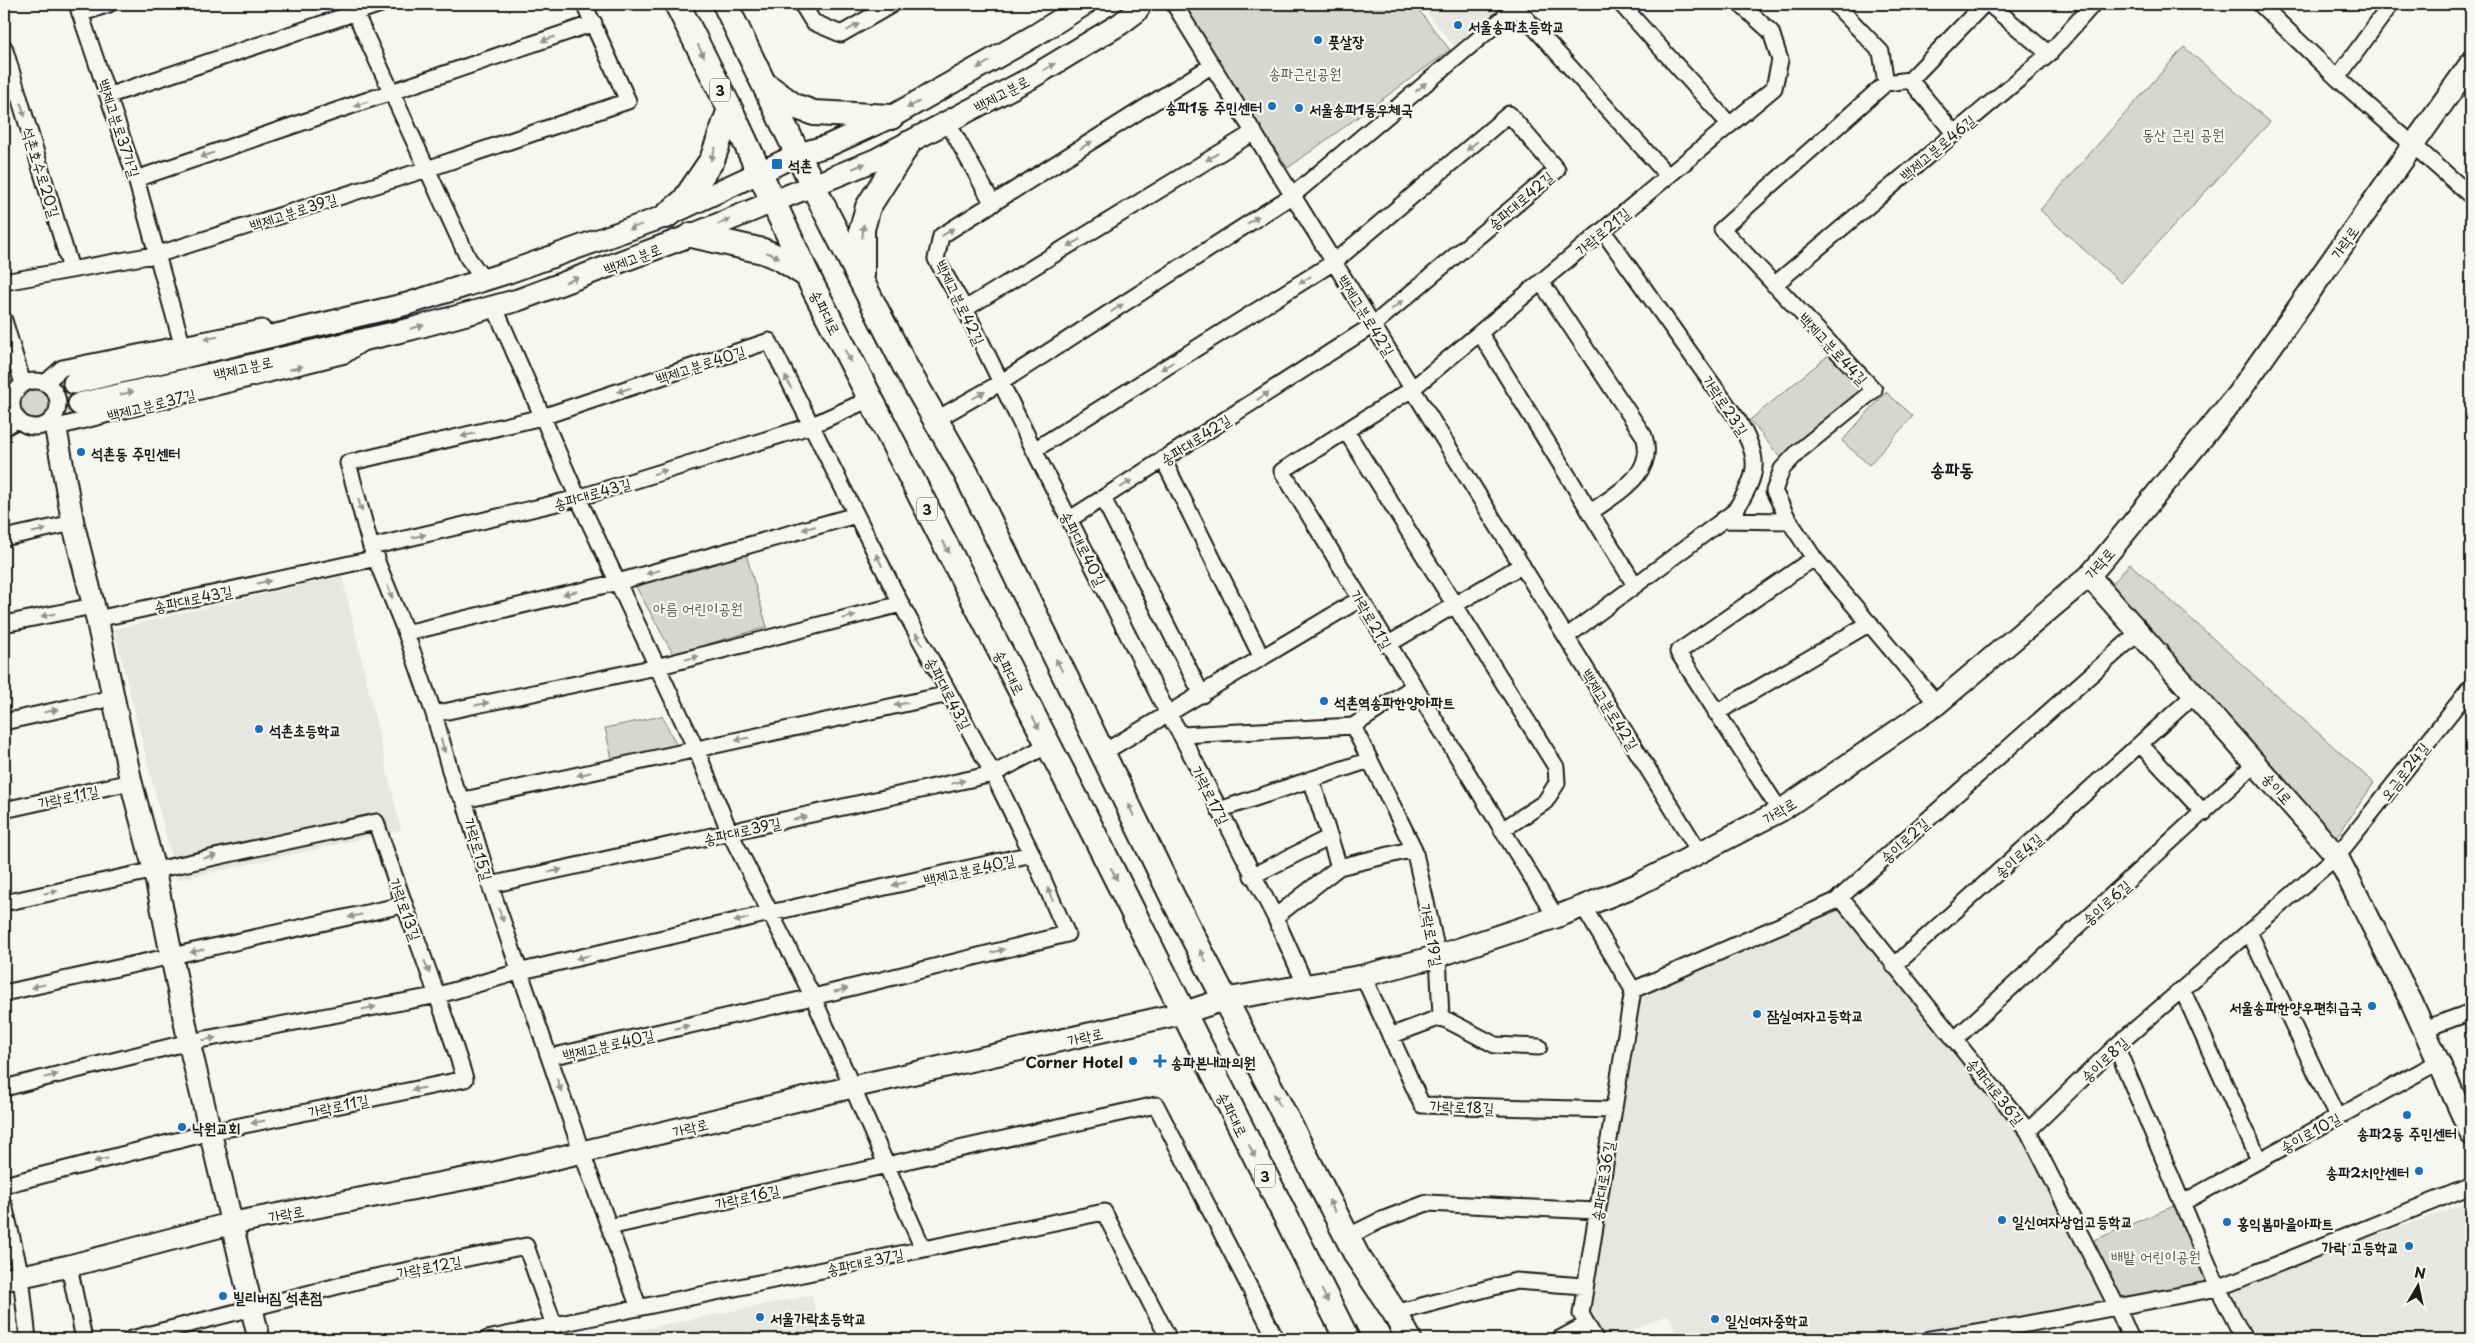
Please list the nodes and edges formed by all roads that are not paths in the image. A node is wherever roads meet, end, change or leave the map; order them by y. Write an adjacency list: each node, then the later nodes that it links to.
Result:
1 (109, 4): 21 (street)
2 (381, 4): 20 (street)
3 (584, 4): 22 (street)
4 (677, 4): 33 (main road, 송파대로 / 3, one-way to 33)
5 (725, 4): 29 (main road)
6 (802, 4): 7 (street, one-way to 7)
7 (894, 4)
8 (1085, 4): 34 (street, 백제고분로, one-way to 34)
9 (1141, 4): 35 (street, 백제고분로, one-way to 9)
10 (1174, 4): 26 (street, 백제고분로42길)
11 (1621, 4): 36 (street)
12 (1740, 4): 36 (street, 가락로21길)
13 (1834, 4): 30 (street)
14 (1984, 4): 28 (street)
15 (1989, 4): 24 (street)
16 (2093, 4): 24 (street, 백제고분로46길)
17 (2260, 4): 27 (street)
18 (2391, 4): 27 (street)
19 (1518, 5): 44 (street); 47 (street, one-way to 19)
20 (353, 8): 31 (street); 32 (street)
21 (79, 9): 32 (street, 백제고분로37가길)
22 (594, 23): 31 (street, one-way to 31); 42 (street, 백제고분로39길)
23 (4, 47): 56 (street, 석촌호수로20길, one-way to 56)
24 (2048, 54): 38 (street, 백제고분로46길)
25 (2471, 62): 40 (street, 가락로)
26 (1211, 66): 37 (street, 백제고분로42길); 50 (street, 백제고분로42길, one-way to 26)
27 (2337, 78): 40 (street)
28 (1910, 80): 30 (street); 38 (street)
29 (763, 84): 34 (main road); 41 (main road)
30 (1886, 84): 62 (street, 백제고분로44길)
31 (393, 93): 42 (street); 45 (street, one-way to 45)
32 (110, 95): 45 (street, 백제고분로37가길)
33 (730, 108): 43 (main road, 송파대로 / 3); 51 (main road, one-way to 51)
34 (891, 116): 41 (street, 백제고분로)
35 (947, 122): 39 (street, 백제고분로); 50 (street)
36 (1730, 125): 44 (street, 가락로21길)
37 (1254, 132): 47 (street, 백제고분로42길); 64 (street, one-way to 64)
38 (1954, 133): 62 (street, 백제고분로46길)
39 (908, 144): 46 (street, 백제고분로, one-way to 39); 59 (main road, one-way to 39)
40 (2412, 145): 48 (street); 99 (street, 가락로)
41 (799, 154): 43 (street, 백제고분로); 46 (main road)
42 (427, 169): 54 (street, 백제고분로39길); 58 (street)
43 (760, 173): 49 (main road, 송파대로 / 3); 51 (street, 백제고분로)
44 (1668, 176): 52 (street, 가락로21길)
45 (136, 179): 54 (street, 백제고분로37가길)
46 (814, 184): 49 (street, 백제고분로); 59 (main road)
47 (1293, 195): 55 (street, 백제고분로42길); 73 (street, one-way to 47)
48 (2471, 196)
49 (774, 202): 53 (street, 백제고분로, one-way to 49); 57 (main road, 송파대로 / 3)
50 (993, 204): 64 (street, 백제고분로42길, one-way to 50)
51 (666, 216): 58 (street, 백제고분로, one-way to 58)
52 (1603, 231): 61 (street, 가락로21길); 92 (street, 가락로23길)
53 (692, 235): 57 (main road, one-way to 57); 63 (street, 백제고분로, one-way to 53)
54 (159, 254): 56 (street); 70 (street, 백제고분로37가길)
55 (1334, 262): 67 (street, 백제고분로42길); 67 (street, 송파대로42길, one-way to 55); 85 (street, 송파대로42길, one-way to 85)
56 (71, 269): 60 (street)
57 (808, 276): 76 (main road, 송파대로 / 3, one-way to 76)
58 (484, 280): 65 (street, 백제고분로)
59 (862, 280): 80 (main road)
60 (4, 282)
61 (1541, 282): 68 (street, 가락로21길); 89 (street)
62 (1774, 285): 93 (street, 백제고분로44길)
63 (495, 308): 69 (street, 백제고분로, one-way to 63); 78 (street)
64 (965, 309): 73 (street, 백제고분로42길)
65 (362, 315): 70 (street, one-way to 70); 72 (street, 백제고분로)
66 (4, 320): 74 (street)
67 (1373, 325): 75 (street, 백제고분로42길); 86 (street, 송파대로42길, one-way to 67)
68 (1480, 333): 75 (street, 가락로21길); 89 (street)
69 (369, 338): 77 (street, 백제고분로, one-way to 69); 81 (street, 백제고분로37길, one-way to 69)
70 (182, 344): 71 (street)
71 (45, 383): 74 (street); 81 (street)
72 (74, 383)
73 (1000, 383): 80 (street, one-way to 73); 85 (street, 송파대로40길)
74 (23, 384): 79 (street)
75 (1412, 389): 84 (street, 가락로21길); 98 (street, 백제고분로42길)
76 (870, 399): 82 (street, 송파대로43길); 128 (main road, 송파대로 / 3, one-way to 128)
77 (79, 404)
78 (542, 417): 82 (street, 백제고분로40길, one-way to 78); 87 (street); 96 (street, 백제고분로40길, one-way to 96)
79 (18, 418): 81 (street); 83 (street)
80 (937, 419): 130 (main road, one-way to 80)
81 (54, 424): 94 (street)
82 (810, 426): 87 (street, 송파대로43길, one-way to 82); 90 (street, 송파대로43길)
83 (4, 428)
84 (1346, 431): 102 (street, 가락로21길); 104 (street)
85 (1034, 450): 91 (street, 송파대로40길)
86 (1163, 460): 88 (street, 송파대로42길, one-way to 86); 112 (street)
87 (578, 498): 96 (street, 송파대로43길, one-way to 87); 100 (street)
88 (1103, 498): 91 (street, 송파대로42길); 117 (street)
89 (1590, 513): 101 (street)
90 (856, 515): 100 (street, one-way to 100); 103 (street, 송파대로43길, one-way to 90)
91 (1070, 519): 123 (street, 송파대로40길)
92 (1722, 520): 93 (street); 101 (street, 가락로23길)
93 (1790, 521): 97 (street, 백제고분로44길)
94 (73, 523): 95 (street, one-way to 94); 105 (street)
95 (4, 538)
96 (374, 552): 105 (street, 송파대로43길, one-way to 96); 109 (street, 가락로15길, one-way to 109)
97 (1814, 558): 106 (street, 백제고분로44길); 121 (street)
98 (1522, 565): 104 (street); 110 (street, 백제고분로42길)
99 (2089, 576): 108 (street, 송이로); 120 (street, 가락로)
100 (618, 582): 109 (street, one-way to 109); 113 (street)
101 (1635, 586): 110 (street, 가락로23길)
102 (1360, 599): 111 (street, 가락로21길); 112 (street)
103 (901, 604): 113 (street, one-way to 103); 116 (street, 송파대로43길, one-way to 103)
104 (1454, 605): 111 (street); 141 (street)
105 (95, 613): 107 (street, one-way to 107); 119 (street)
106 (1870, 623): 120 (street, 백제고분로44길); 121 (street)
107 (4, 624)
108 (2139, 632): 118 (street, 송이로); 152 (street, 송이로2길)
109 (406, 633): 122 (street, 가락로15길)
110 (1566, 637): 145 (street, 백제고분로42길)
111 (1387, 645): 114 (street, 가락로21길)
112 (1262, 658): 117 (street)
113 (656, 667): 122 (street, one-way to 113); 129 (street)
114 (1413, 687): 125 (street); 141 (street, 가락로21길)
115 (2471, 687): 147 (street, 오금로24길)
116 (949, 694): 129 (street, one-way to 129); 133 (street, 송파대로43길)
117 (1202, 694): 123 (street)
118 (2194, 695): 127 (street, 송이로4길); 132 (street, 송이로)
119 (112, 698): 124 (street, one-way to 119); 135 (street)
120 (1937, 704): 139 (street, 가락로)
121 (1716, 713): 139 (street)
122 (434, 714): 136 (street, 가락로15길, one-way to 136)
123 (1168, 714): 126 (street, 가락로17길); 130 (street)
124 (4, 722)
125 (1354, 726): 126 (street); 131 (street, 가락로19길)
126 (1181, 735): 138 (street, 가락로17길)
127 (2141, 744): 140 (street); 162 (street, 송이로4길)
128 (1048, 745): 133 (street, 송파대로39길); 173 (main road, 송파대로 / 3, one-way to 173)
129 (696, 749): 136 (street, one-way to 136); 142 (street)
130 (1104, 752): 171 (main road, one-way to 130)
131 (1370, 760): 134 (street); 144 (street, 가락로19길)
132 (2256, 763): 140 (street, 송이로6길); 147 (street, 송이로)
133 (993, 774): 142 (street, 송파대로39길, one-way to 133); 146 (street)
134 (1311, 779): 138 (street); 143 (street)
135 (131, 782): 137 (street, 가락로11길); 149 (street)
136 (464, 800): 151 (street, 가락로15길)
137 (4, 810)
138 (1219, 810): 150 (street, 가락로17길)
139 (1780, 811): 145 (street, 가락로)
140 (2204, 813): 177 (street, 송이로6길)
141 (1502, 830): 158 (street, 가락로21길)
142 (730, 833): 151 (street, 송파대로39길, one-way to 142); 156 (street)
143 (1330, 837): 148 (street); 150 (street)
144 (1414, 849): 148 (street); 160 (street, 가락로19길)
145 (1700, 853): 155 (street, 가락로)
146 (1032, 854): 156 (street, 백제고분로40길, one-way to 156); 170 (street, 백제고분로40길, one-way to 146)
147 (2337, 856): 159 (street, 송이로8길); 175 (street, 송이로)
148 (1339, 867): 157 (street)
149 (154, 869): 153 (street, one-way to 149); 154 (street, 가락로13길, one-way to 154); 161 (street)
150 (1252, 876): 157 (street, 가락로17길)
151 (490, 885): 163 (street, 가락로15길, one-way to 163)
152 (1840, 897): 162 (street, 송파대로36길); 167 (street, 송이로2길)
153 (4, 903)
154 (403, 905): 161 (street, one-way to 161); 169 (street, 가락로13길, one-way to 169)
155 (1583, 906): 158 (street, 가락로); 167 (street)
156 (770, 913): 163 (street, 백제고분로40길, one-way to 163); 170 (street)
157 (1275, 917): 165 (street, 가락로17길)
158 (1556, 917): 160 (street, 가락로)
159 (2248, 932): 166 (street, 송이로8길); 187 (street)
160 (1438, 956): 164 (street, 가락로); 174 (street, 가락로19길)
161 (171, 957): 168 (street, one-way to 168); 178 (street)
162 (1894, 966): 177 (street, 송파대로36길)
163 (522, 972): 169 (street); 181 (street, 가락로15길)
164 (1362, 976): 165 (street, 가락로); 176 (street, 가락로18길)
165 (1306, 986): 171 (street, 가락로)
166 (2182, 989): 180 (street, 송이로8길); 192 (street)
167 (1633, 990): 186 (street, 송파대로36길)
168 (4, 994)
169 (439, 995): 178 (street, one-way to 169); 183 (street, 가락로13길)
170 (813, 996): 181 (street, 백제고분로40길, one-way to 170); 184 (street)
171 (1226, 999): 173 (street, 가락로); 201 (main road, one-way to 171)
172 (2471, 1012): 175 (street)
173 (1183, 1013): 184 (street, 가락로); 221 (main road, 송파대로 / 3, one-way to 221)
174 (1441, 1017): 176 (street); 179 (street)
175 (2424, 1029): 182 (street, 송이로)
176 (1390, 1036): 186 (street, 가락로18길)
177 (1954, 1040): 188 (street, 송파대로36길)
178 (189, 1042): 185 (street, one-way to 178); 189 (street)
179 (1539, 1046)
180 (2116, 1046): 188 (street, 송이로8길); 196 (street)
181 (550, 1057): 191 (street, 가락로15길, one-way to 191)
182 (2438, 1062): 187 (street, 송이로10길); 190 (street, 송이로)
183 (465, 1079): 189 (street, 가락로11길, one-way to 189)
184 (852, 1087): 191 (street, 가락로); 193 (street)
185 (4, 1088)
186 (1613, 1110): 198 (street, 송파대로36길)
187 (2337, 1117): 192 (street, 송이로10길)
188 (2028, 1131): 208 (street, 송파대로36길)
189 (211, 1132): 194 (street, 가락로11길, one-way to 194); 199 (street)
190 (2471, 1132)
191 (582, 1153): 199 (street, 가락로); 200 (street)
192 (2259, 1160): 196 (street, 송이로10길)
193 (886, 1165): 200 (street, 가락로16길); 202 (street); 220 (street, 가락로16길)
194 (4, 1185)
195 (2471, 1186): 206 (street)
196 (2182, 1203): 206 (street)
197 (4, 1205): 204 (street)
198 (1596, 1211): 201 (street); 205 (street, 송파대로36길)
199 (233, 1223): 203 (street, 가락로); 207 (street)
200 (609, 1227): 209 (street)
201 (1347, 1236): 210 (main road)
202 (922, 1249): 209 (street, 송파대로37길); 219 (street, 송파대로37길)
203 (69, 1266): 204 (street, 가락로); 215 (street)
204 (12, 1278): 214 (street)
205 (1584, 1286): 210 (street); 211 (street, 송파대로36길)
206 (2218, 1288): 208 (street); 227 (street)
207 (252, 1307): 212 (street, 가락로12길); 216 (street, 가락로12길); 217 (street)
208 (2117, 1307): 213 (street); 226 (street, 송파대로36길)
209 (639, 1308): 212 (street, 송파대로37길)
210 (1395, 1313): 222 (main road)
211 (1587, 1324): 223 (street); 224 (street, 송파대로36길)
212 (554, 1325): 218 (street, 송파대로37길)
213 (1953, 1337): 225 (street)
214 (28, 1339)
215 (84, 1339)
216 (131, 1339)
217 (259, 1339)
218 (487, 1339)
219 (1169, 1339)
220 (1276, 1339)
221 (1347, 1339)
222 (1409, 1339)
223 (1559, 1339)
224 (1595, 1339)
225 (1930, 1339)
226 (2131, 1339)
227 (2244, 1339)

